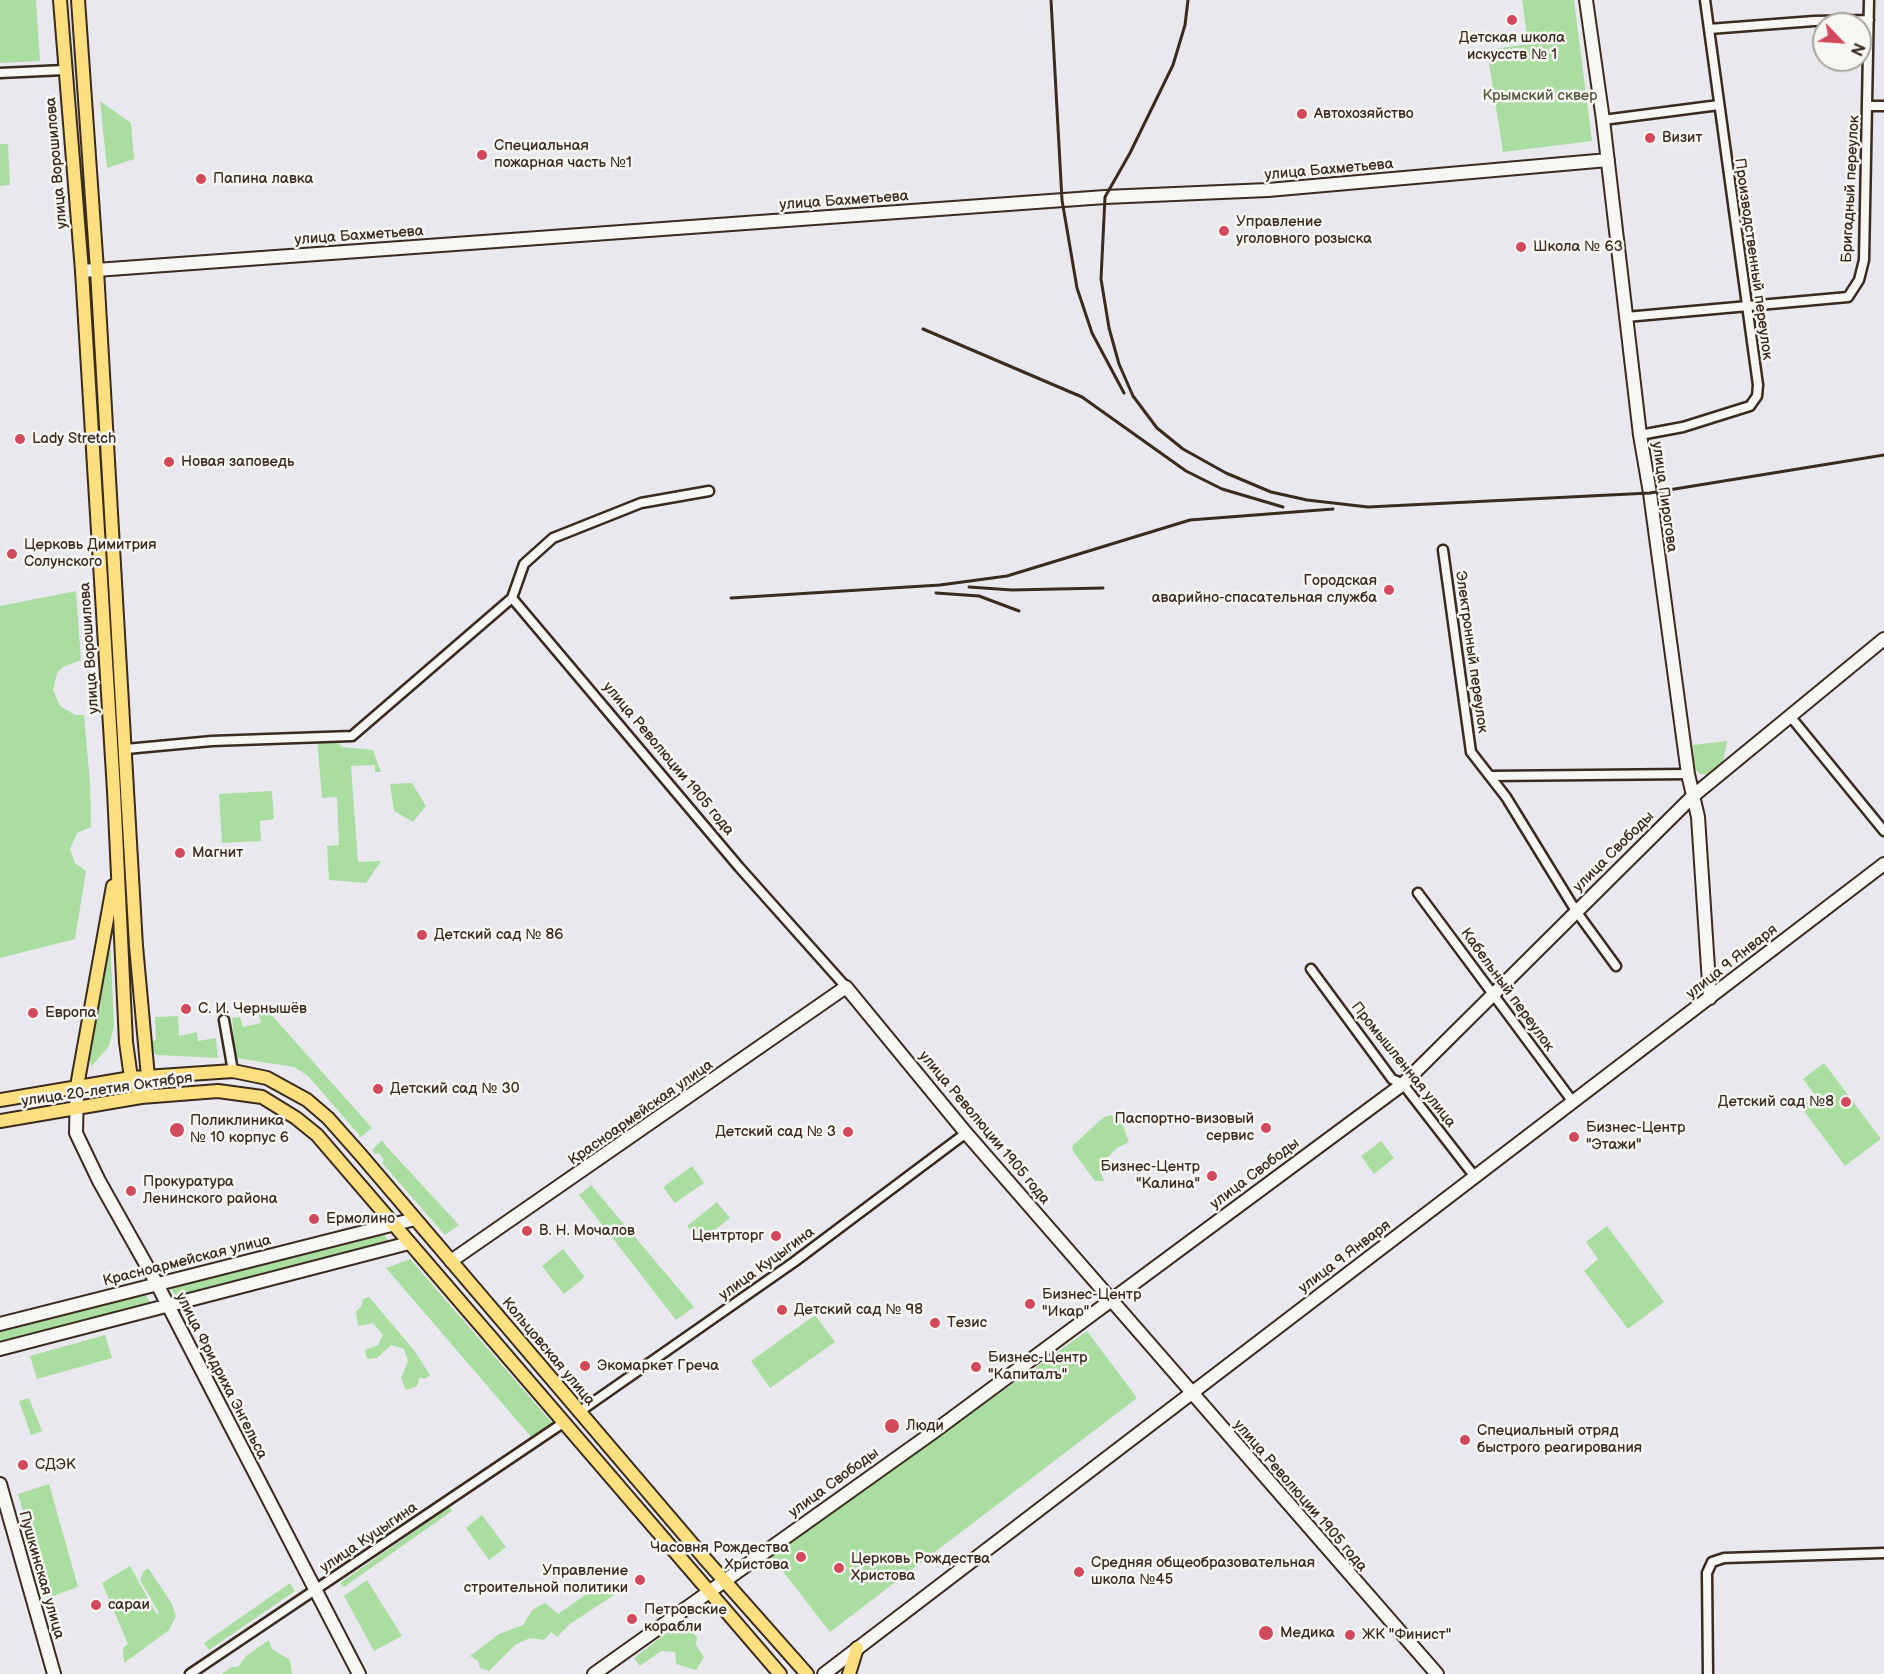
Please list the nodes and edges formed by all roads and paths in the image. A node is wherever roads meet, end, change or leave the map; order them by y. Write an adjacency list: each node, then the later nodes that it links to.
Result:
1 (60, 0): 7 (main road, улица Ворошилова)
2 (78, 0): 15 (main road, улица Ворошилова)
3 (1586, 0): 13 (street, улица Пирогова)
4 (1705, 0): 6 (street, Производственный переулок)
5 (1812, 21): 6 (street)
6 (1709, 30): 10 (street, Производственный переулок)
7 (64, 70): 9 (street); 16 (main road, улица Ворошилова)
8 (1869, 72): 11 (street, Бригадный переулок)
9 (0, 73)
10 (1719, 105): 13 (street); 17 (street, Производственный переулок)
11 (1869, 106): 12 (street); 17 (street, Бригадный переулок)
12 (1884, 106)
13 (1603, 120): 14 (street, улица Пирогова)
14 (1608, 160): 15 (street, улица Бахметьева); 18 (street, улица Пирогова)
15 (97, 270): 16 (street, улица Бахметьева); 25 (main road, улица Ворошилова)
16 (82, 271): 30 (main road, улица Ворошилова)
17 (1746, 304): 18 (street, Бригадный переулок); 19 (street, Производственный переулок)
18 (1626, 317): 19 (street, улица Пирогова)
19 (1640, 435): 26 (street, улица Пирогова)
20 (709, 491): 22 (street)
21 (1443, 550): 27 (street, Электронный переулок)
22 (512, 598): 25 (street); 36 (street, улица Революции 1905 года)
23 (1884, 639): 24 (street, улица Свободы)
24 (1790, 716): 28 (street, улица Свободы); 29 (street)
25 (126, 749): 42 (main road, улица Ворошилова)
26 (1688, 774): 27 (street); 28 (street, улица Пирогова)
27 (1490, 776): 33 (street, Электронный переулок)
28 (1693, 796): 33 (street, улица Свободы); 38 (street, улица Пирогова)
29 (1884, 831)
30 (117, 864): 43 (main road, улица Ворошилова); 45 (main road)
31 (1884, 864): 38 (street, улица 9 Января)
32 (1418, 893): 37 (street, Кабельный переулок)
33 (1576, 912): 34 (street, Электронный переулок); 37 (street, улица Свободы)
34 (1616, 966)
35 (1311, 969): 44 (street, Промышленная улица)
36 (846, 987): 51 (street, улица Революции 1905 года); 56 (street, Красноармейская улица)
37 (1493, 994): 44 (street, улица Свободы); 48 (street, Кабельный переулок)
38 (1710, 998): 48 (street, улица 9 Января)
39 (224, 1020): 40 (street)
40 (233, 1071): 41 (main road, улица 20-летия Октября); 42 (main road, улица 20-летия Октября)
41 (249, 1074): 53 (main road, Кольцовская улица)
42 (148, 1077): 43 (main road, улица 20-летия Октября); 46 (main road)
43 (131, 1078): 45 (main road, улица 20-летия Октября); 46 (main road, улица Ворошилова)
44 (1403, 1084): 52 (street, Промышленная улица); 58 (street, улица Свободы)
45 (77, 1086): 47 (main road, улица 20-летия Октября); 49 (street, улица Фридриха Энгельса)
46 (141, 1097): 49 (main road, улица 20-летия Октября); 54 (main road, улица 20-летия Октября)
47 (0, 1100)
48 (1573, 1102): 52 (street, улица 9 Января)
49 (78, 1107): 50 (main road, улица 20-летия Октября); 57 (street, улица Фридриха Энгельса)
50 (0, 1120)
51 (966, 1133): 58 (street, улица Революции 1905 года); 63 (street, улица Куцыгина)
52 (1475, 1177): 62 (street, улица 9 Января)
53 (415, 1219): 54 (street, Красноармейская улица); 56 (main road, Кольцовская улица)
54 (394, 1225): 55 (main road); 57 (street, Красноармейская улица)
55 (409, 1243): 59 (street); 64 (main road)
56 (451, 1261): 63 (main road, Кольцовская улица)
57 (157, 1284): 59 (street, улица Фридриха Энгельса); 60 (street, Красноармейская улица)
58 (1113, 1299): 62 (street, улица Революции 1905 года); 67 (street, улица Свободы)
59 (167, 1306): 61 (street); 68 (street, улица Фридриха Энгельса)
60 (0, 1324)
61 (0, 1349)
62 (1191, 1394): 70 (street, улица 9 Января); 79 (street, улица Революции 1905 года)
63 (579, 1412): 67 (main road, Кольцовская улица)
64 (563, 1423): 68 (street, улица Куцыгина); 69 (main road)
65 (0, 1484): 71 (street, Пушкинская улица)
66 (1884, 1553): 80 (street)
67 (725, 1581): 69 (street, улица Свободы); 76 (main road, Кольцовская улица)
68 (316, 1590): 72 (street, улица Куцыгина); 73 (street, улица Фридриха Энгельса)
69 (709, 1593): 74 (street, улица Свободы); 75 (main road)
70 (857, 1648): 77 (street, улица 9 Января); 78 (main road)
71 (54, 1674)
72 (190, 1674)
73 (359, 1674)
74 (594, 1674)
75 (780, 1674)
76 (807, 1674)
77 (824, 1674)
78 (849, 1674)
79 (1437, 1674)
80 (1708, 1674)

